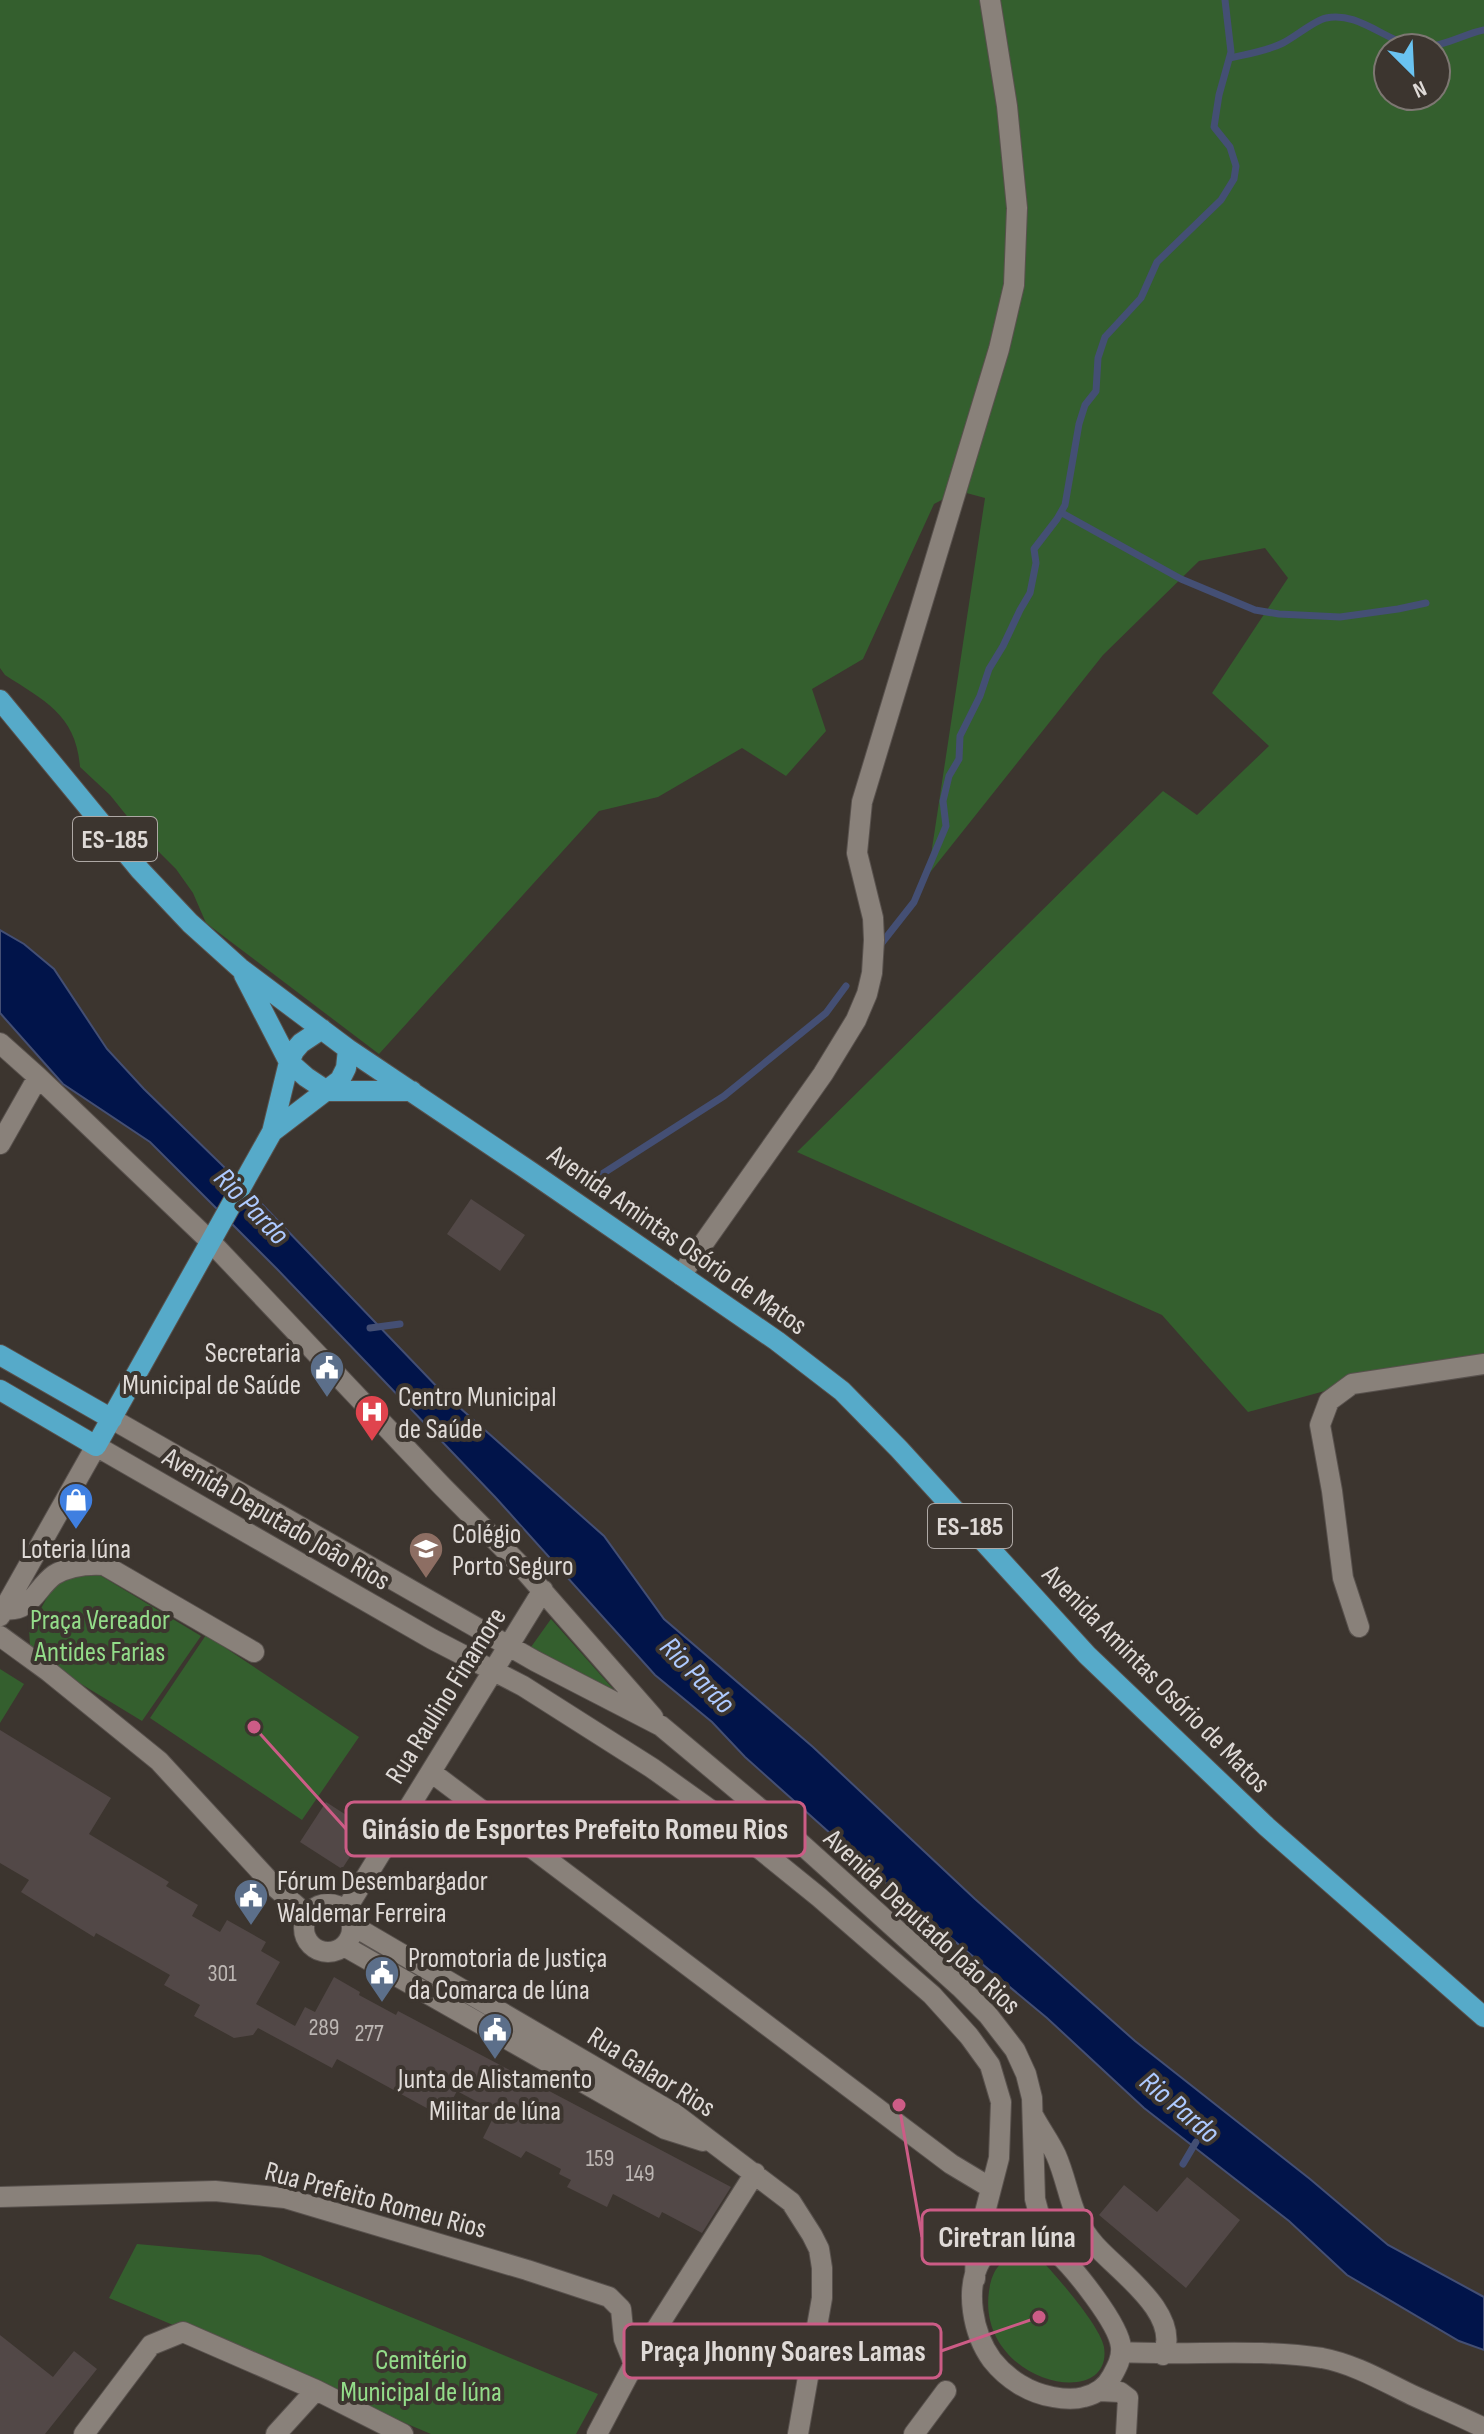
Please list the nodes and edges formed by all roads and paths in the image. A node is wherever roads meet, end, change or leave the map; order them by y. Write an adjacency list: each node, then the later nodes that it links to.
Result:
1 (990, 0): 14 (street)
2 (0, 700): 3 (main road, ES-185)
3 (240, 968): 4 (main road, ES-185); 7 (main road)
4 (322, 1029): 6 (main road, ES-185); 7 (main road)
5 (0, 1043): 8 (street)
6 (348, 1049): 9 (main road); 10 (main road, ES-185)
7 (289, 1062): 9 (main road); 11 (main road)
8 (38, 1077): 12 (street); 13 (street)
9 (327, 1091): 10 (main road); 11 (main road)
10 (412, 1091): 14 (main road, Avenida Amintas Osório de Matos / ES-185)
11 (269, 1136): 13 (main road)
12 (0, 1144)
13 (211, 1242): 18 (main road); 20 (street)
14 (681, 1275): 32 (main road, Avenida Amintas Osório de Matos / ES-185)
15 (0, 1355): 18 (main road, Avenida Deputado João Rios)
16 (1484, 1364): 22 (street)
17 (0, 1390): 19 (main road, Avenida Deputado João Rios)
18 (112, 1419): 19 (main road); 24 (street, Avenida Deputado João Rios)
19 (96, 1446): 21 (street); 26 (street, Avenida Deputado João Rios)
20 (543, 1590): 24 (street, Rua Raulino Finamore); 27 (street)
21 (2, 1613): 25 (street)
22 (1359, 1627)
23 (0, 1636): 29 (street)
24 (509, 1644): 26 (street, Rua Raulino Finamore); 27 (street, Avenida Deputado João Rios)
25 (254, 1652)
26 (493, 1672): 28 (street, Rua Raulino Finamore); 36 (street, Avenida Deputado João Rios)
27 (661, 1726): 33 (street, Avenida Deputado João Rios)
28 (431, 1772): 30 (street, Rua Raulino Finamore); 36 (street)
29 (307, 1915): 30 (street); 31 (street, Rua Galaor Rios)
30 (349, 1918): 31 (street); 34 (street, Rua Galaor Rios)
31 (344, 1946): 34 (street, Rua Galaor Rios)
32 (1484, 2017)
33 (1033, 2115): 38 (street, Avenida Deputado João Rios); 41 (street)
34 (715, 2144): 35 (street, Rua Galaor Rios)
35 (755, 2173): 42 (street); 51 (street, Rua Galaor Rios)
36 (991, 2188): 39 (street, Avenida Deputado João Rios)
37 (0, 2197): 42 (street, Rua Prefeito Romeu Rios)
38 (1054, 2250): 39 (street); 40 (street)
39 (975, 2279): 45 (street)
40 (1121, 2352): 41 (street); 45 (street)
41 (1163, 2355): 46 (street)
42 (634, 2364): 50 (street)
43 (316, 2390): 47 (street); 48 (street); 49 (street)
44 (946, 2391): 52 (street)
45 (1100, 2391): 53 (street)
46 (1484, 2428)
47 (84, 2434)
48 (276, 2434)
49 (403, 2434)
50 (597, 2434)
51 (798, 2434)
52 (914, 2434)
53 (1126, 2434)

